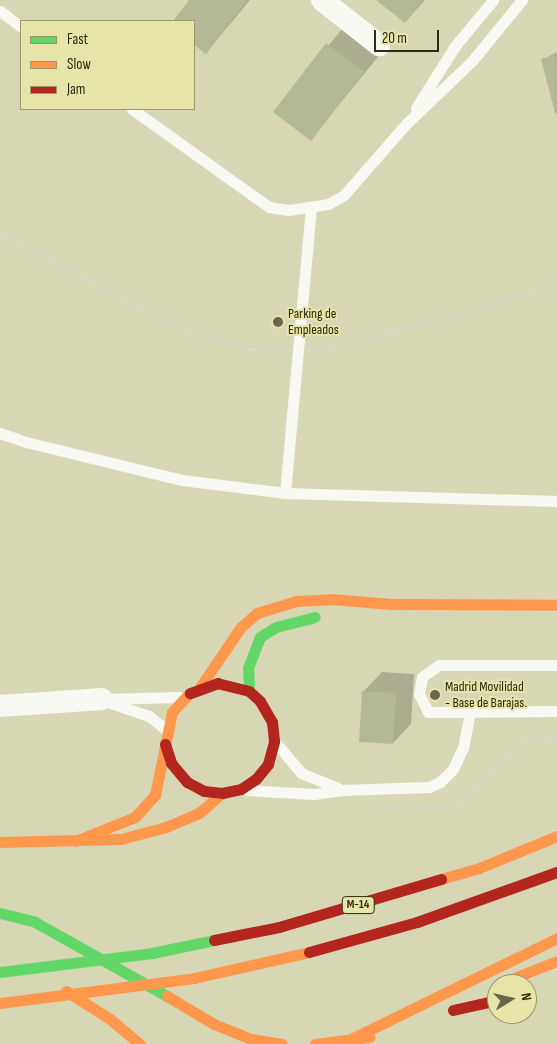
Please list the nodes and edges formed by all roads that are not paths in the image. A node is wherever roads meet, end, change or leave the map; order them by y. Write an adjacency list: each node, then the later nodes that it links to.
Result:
1 (322, 0): 6 (street)
2 (493, 0): 7 (lane)
3 (522, 0): 8 (lane)
4 (0, 11): 5 (lane)
5 (20, 26)
6 (378, 45)
7 (455, 46): 8 (lane); 10 (lane)
8 (472, 60): 10 (lane)
9 (133, 110): 11 (lane)
10 (406, 124): 11 (lane)
11 (310, 208): 13 (lane)
12 (0, 433): 13 (lane)
13 (285, 493): 14 (lane)
14 (557, 502)
15 (391, 604): 16 (main road); 17 (main road); 20 (main road)
16 (557, 605)
17 (345, 614)
18 (328, 616): 21 (main road)
19 (557, 666): 26 (lane)
20 (200, 687): 21 (main road); 22 (main road)
21 (249, 691): 28 (main road)
22 (184, 697): 23 (lane); 27 (main road)
23 (102, 699): 24 (street); 27 (lane)
24 (0, 706)
25 (557, 711): 26 (lane)
26 (470, 712): 31 (lane)
27 (166, 730): 29 (main road)
28 (274, 742): 30 (main road); 31 (lane)
29 (166, 744): 32 (main road); 34 (main road)
30 (241, 789): 31 (lane); 32 (main road)
31 (342, 790)
32 (222, 793): 34 (main road)
33 (557, 836): 41 (main road, M-14)
34 (75, 841): 35 (main road)
35 (0, 842)
36 (557, 872): 45 (main road, M-14)
37 (0, 913): 49 (main road)
38 (557, 938): 47 (main road)
39 (1, 958): 48 (main road)
40 (557, 961): 42 (main road)
41 (0, 972)
42 (526, 974)
43 (487, 992): 44 (main road)
44 (487, 1002)
45 (0, 1003)
46 (390, 1035): 47 (main road)
47 (353, 1038): 50 (main road)
48 (140, 1044)
49 (282, 1044)
50 (315, 1044)

